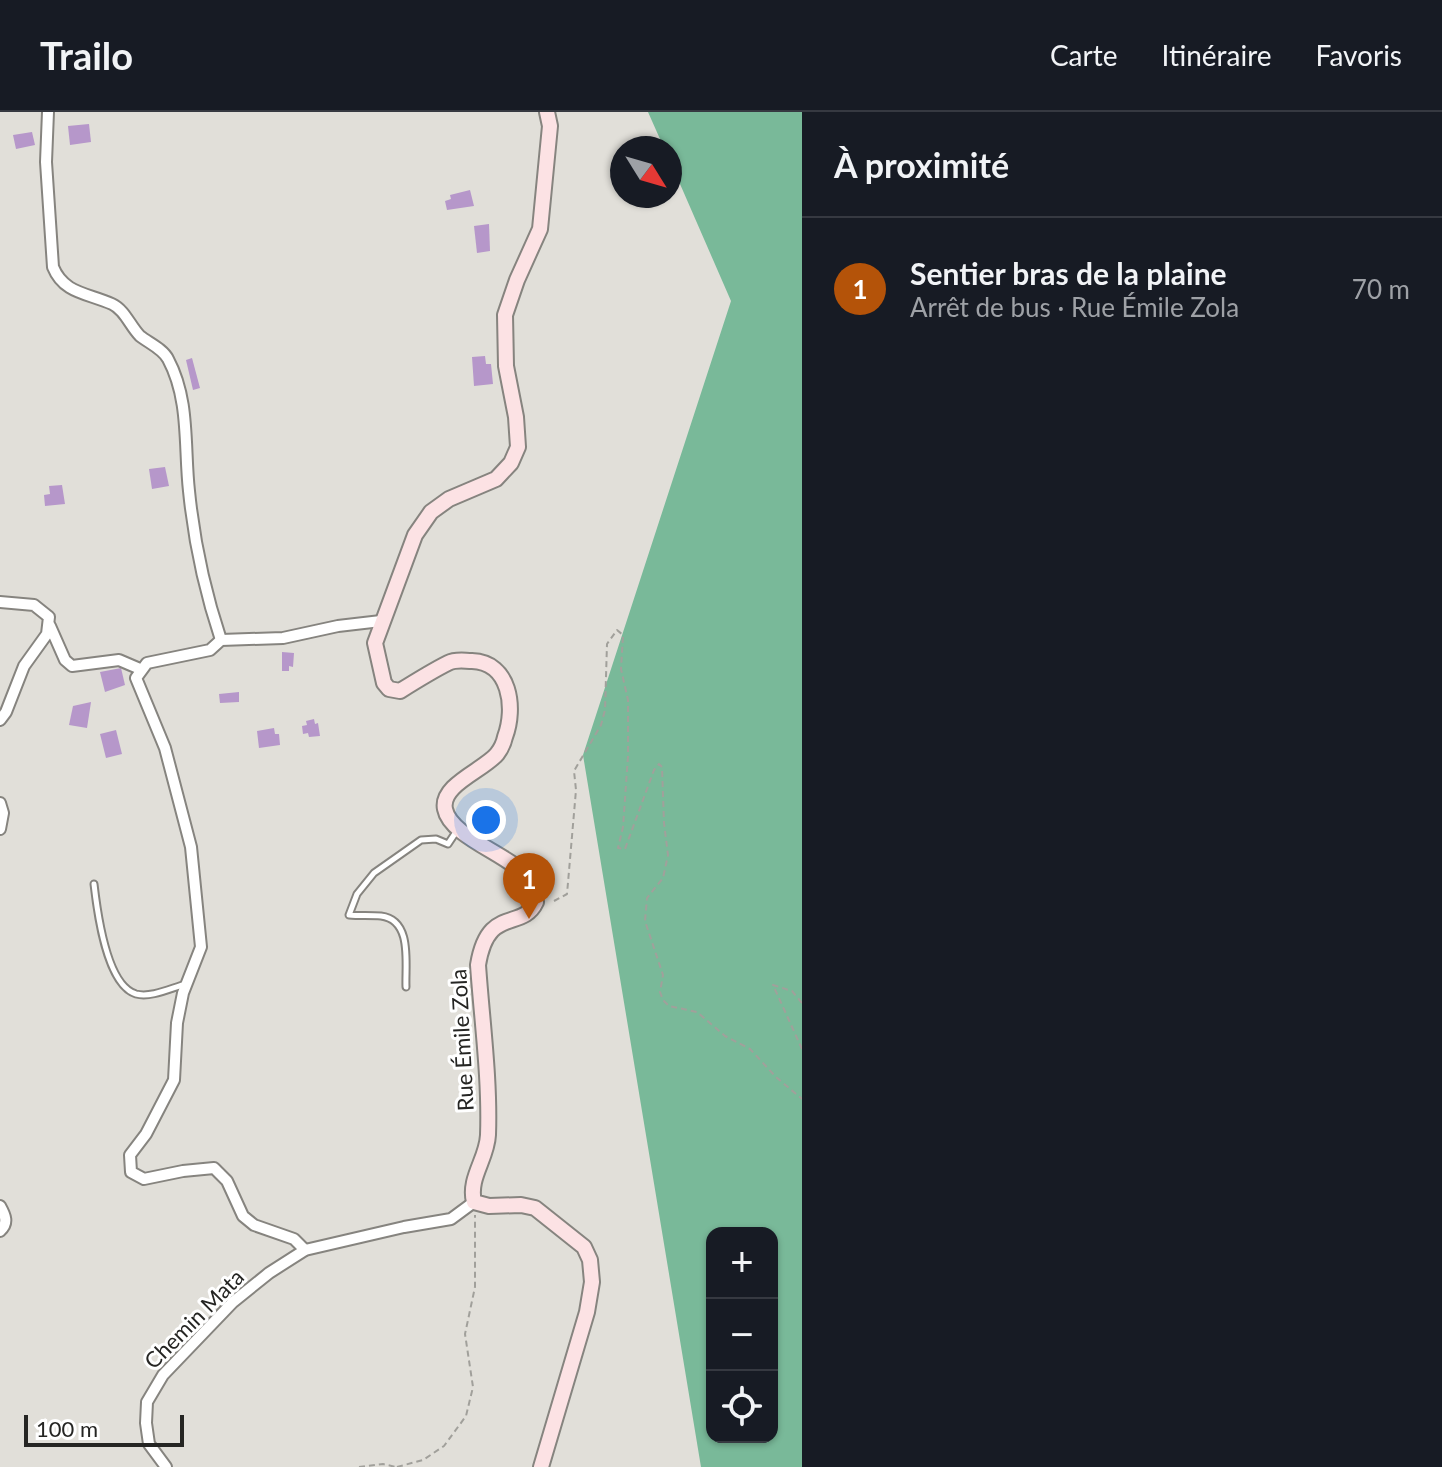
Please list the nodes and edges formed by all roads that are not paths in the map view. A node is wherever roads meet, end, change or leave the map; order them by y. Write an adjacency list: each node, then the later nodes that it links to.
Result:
1 (48, 112): 6 (street)
2 (547, 112): 4 (main road)
3 (0, 602): 5 (street)
4 (381, 621): 6 (street); 10 (main road)
5 (50, 626): 7 (street); 8 (street)
6 (221, 640): 7 (street)
7 (140, 669): 13 (street)
8 (0, 720)
9 (0, 803): 11 (street)
10 (459, 828): 14 (lane); 15 (main road, Rue Émile Zola)
11 (0, 829)
12 (94, 884): 13 (lane)
13 (187, 983): 18 (street)
14 (406, 987)
15 (474, 1202): 18 (street, Chemin Mata); 20 (main road)
16 (0, 1206): 17 (street)
17 (0, 1231)
18 (305, 1250): 19 (street, Chemin Mata)
19 (166, 1467)
20 (541, 1467)

